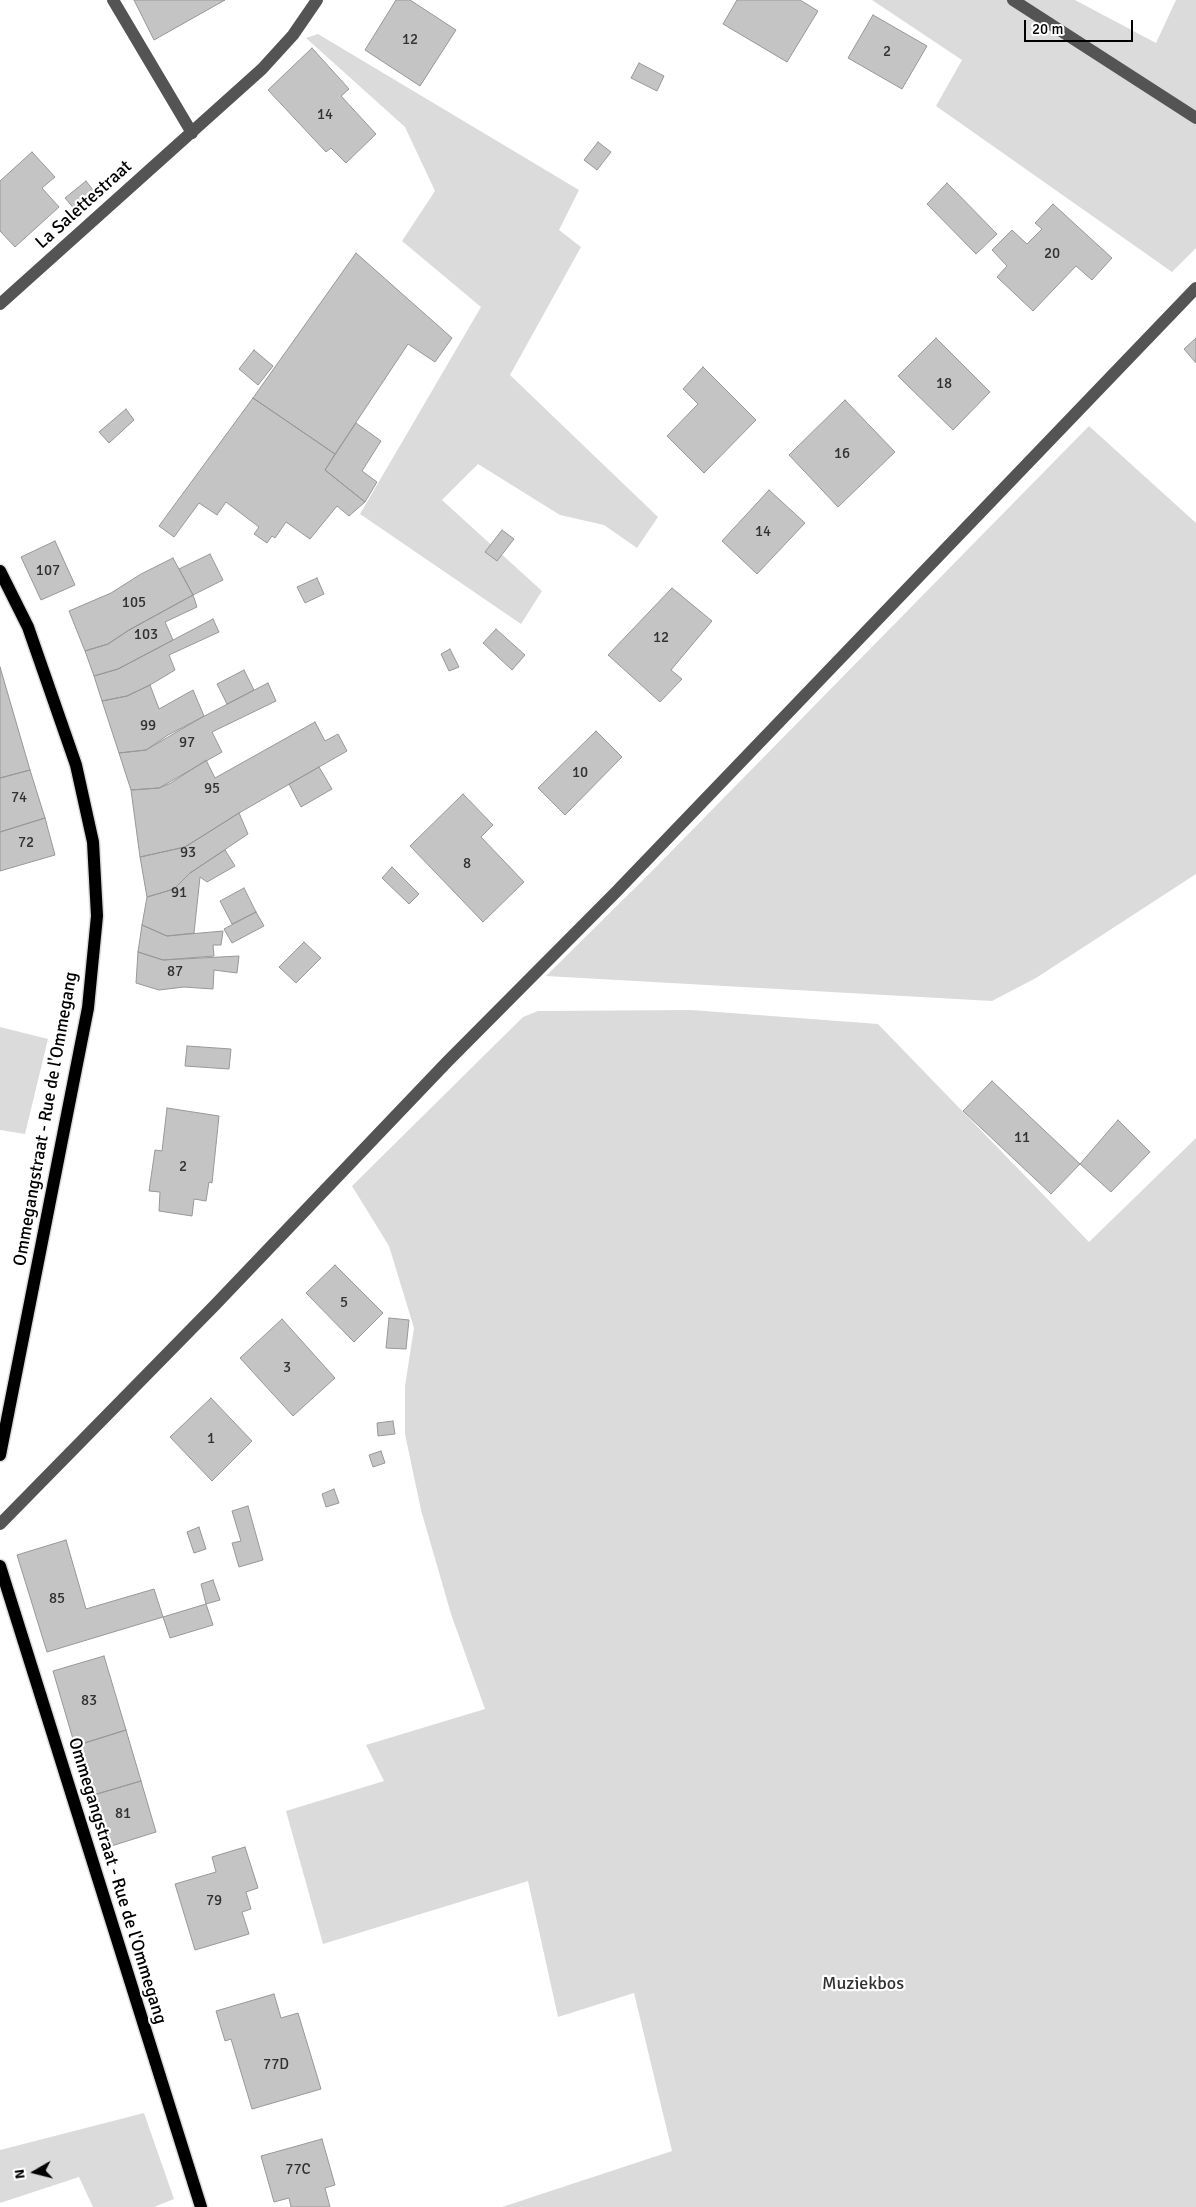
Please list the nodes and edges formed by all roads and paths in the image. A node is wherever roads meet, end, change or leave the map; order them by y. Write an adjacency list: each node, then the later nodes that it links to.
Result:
1 (113, 0): 5 (street)
2 (317, 0): 5 (street, La Salettestraat)
3 (1013, 0): 4 (street)
4 (1196, 118)
5 (192, 133): 7 (street, La Salettestraat)
6 (1196, 288): 10 (street)
7 (0, 304)
8 (0, 571): 9 (main road, Ommegangstraat - Rue de l'Ommegang)
9 (0, 1451)
10 (0, 1524)
11 (0, 1566): 12 (main road, Ommegangstraat - Rue de l'Ommegang)
12 (201, 2207)

